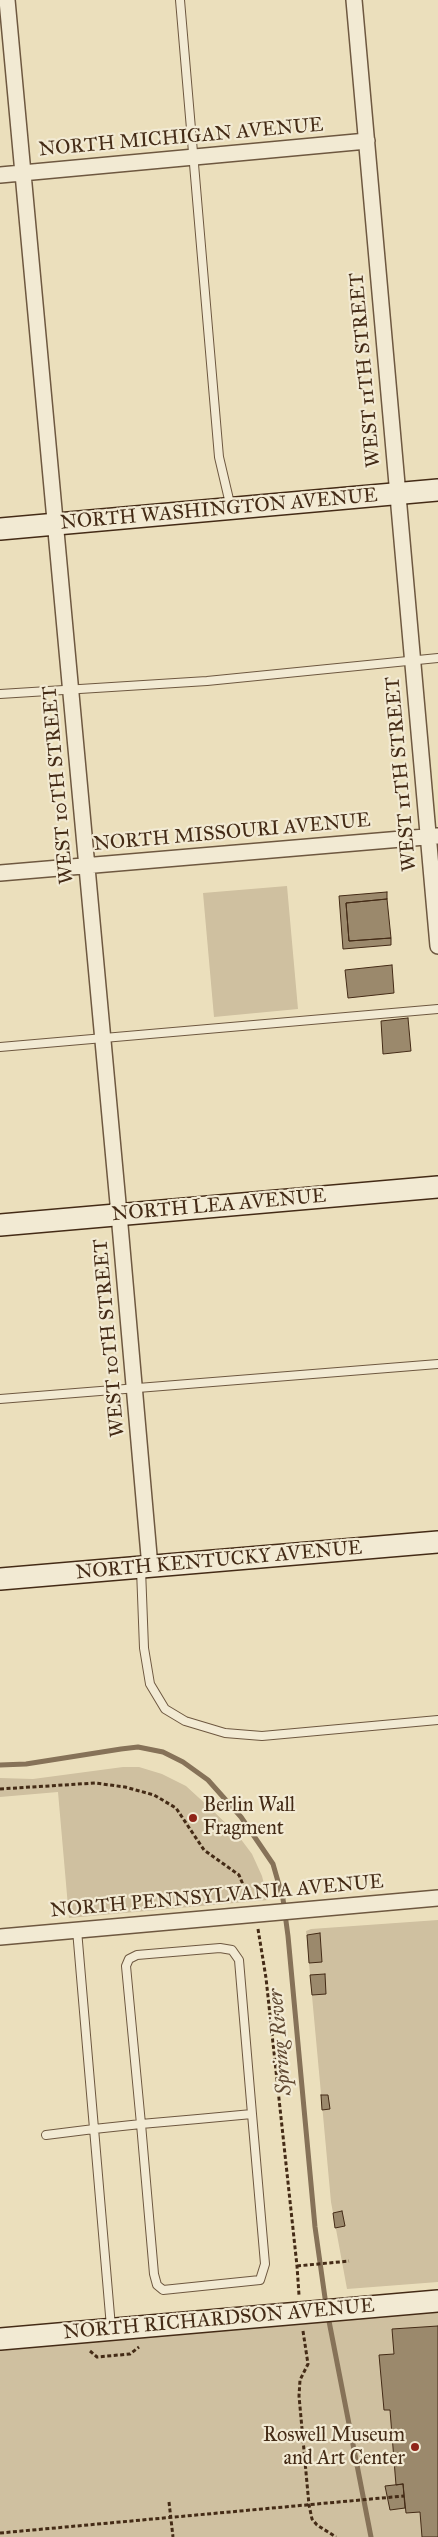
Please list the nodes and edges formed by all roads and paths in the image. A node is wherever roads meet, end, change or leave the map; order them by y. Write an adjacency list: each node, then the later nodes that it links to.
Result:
1 (7, 0): 6 (street, WEST 10TH STREET)
2 (180, 0): 5 (lane)
3 (354, 0): 4 (street, WEST 11TH STREET)
4 (367, 141): 5 (street, NORTH MICHIGAN AVENUE); 9 (street, WEST 11TH STREET)
5 (194, 157): 6 (street, NORTH MICHIGAN AVENUE); 10 (lane)
6 (23, 173): 7 (street, NORTH MICHIGAN AVENUE); 11 (street, WEST 10TH STREET)
7 (0, 175)
8 (438, 490): 9 (street, NORTH WASHINGTON AVENUE)
9 (397, 495): 10 (street, NORTH WASHINGTON AVENUE); 14 (street, WEST 11TH STREET)
10 (231, 508): 11 (street, NORTH WASHINGTON AVENUE)
11 (55, 523): 12 (street, NORTH WASHINGTON AVENUE); 15 (street, WEST 10TH STREET)
12 (0, 529)
13 (438, 658): 14 (lane)
14 (412, 662): 15 (lane); 17 (street, WEST 11TH STREET)
15 (70, 690): 16 (lane); 18 (street, WEST 10TH STREET)
16 (0, 694)
17 (433, 836): 18 (street, NORTH MISSOURI AVENUE); 20 (street, WEST 11TH STREET)
18 (86, 866): 19 (street, NORTH MISSOURI AVENUE); 22 (street, WEST 10TH STREET)
19 (0, 873)
20 (438, 946)
21 (438, 1009): 22 (lane)
22 (102, 1038): 23 (lane); 25 (street, WEST 10TH STREET)
23 (0, 1047)
24 (438, 1187): 25 (street, NORTH LEA AVENUE)
25 (120, 1214): 26 (street, NORTH LEA AVENUE); 28 (street, WEST 10TH STREET)
26 (0, 1225)
27 (438, 1364): 28 (lane)
28 (134, 1389): 29 (lane); 31 (street, WEST 10TH STREET)
29 (0, 1399)
30 (438, 1542): 31 (street, NORTH KENTUCKY AVENUE)
31 (145, 1567): 32 (street, NORTH KENTUCKY AVENUE); 33 (lane)
32 (0, 1579)
33 (438, 1720)
34 (438, 1898): 35 (street, NORTH PENNSYLVANIA AVENUE)
35 (77, 1930): 36 (street, NORTH PENNSYLVANIA AVENUE); 39 (lane)
36 (0, 1937)
37 (252, 2114): 38 (lane); 38 (lane); 38 (lane)
38 (141, 2124): 39 (lane)
39 (94, 2129): 40 (lane); 44 (lane)
40 (46, 2135)
41 (349, 2261): 43 (path)
42 (438, 2301): 43 (street, NORTH RICHARDSON AVENUE)
43 (306, 2312): 44 (street, NORTH RICHARDSON AVENUE); 48 (path)
44 (111, 2329): 45 (street, NORTH RICHARDSON AVENUE)
45 (0, 2339)
46 (404, 2496): 48 (path)
47 (169, 2502): 49 (path)
48 (309, 2505): 49 (path); 52 (path)
49 (171, 2517): 50 (path); 51 (path)
50 (0, 2533)
51 (173, 2537)
52 (336, 2537)

